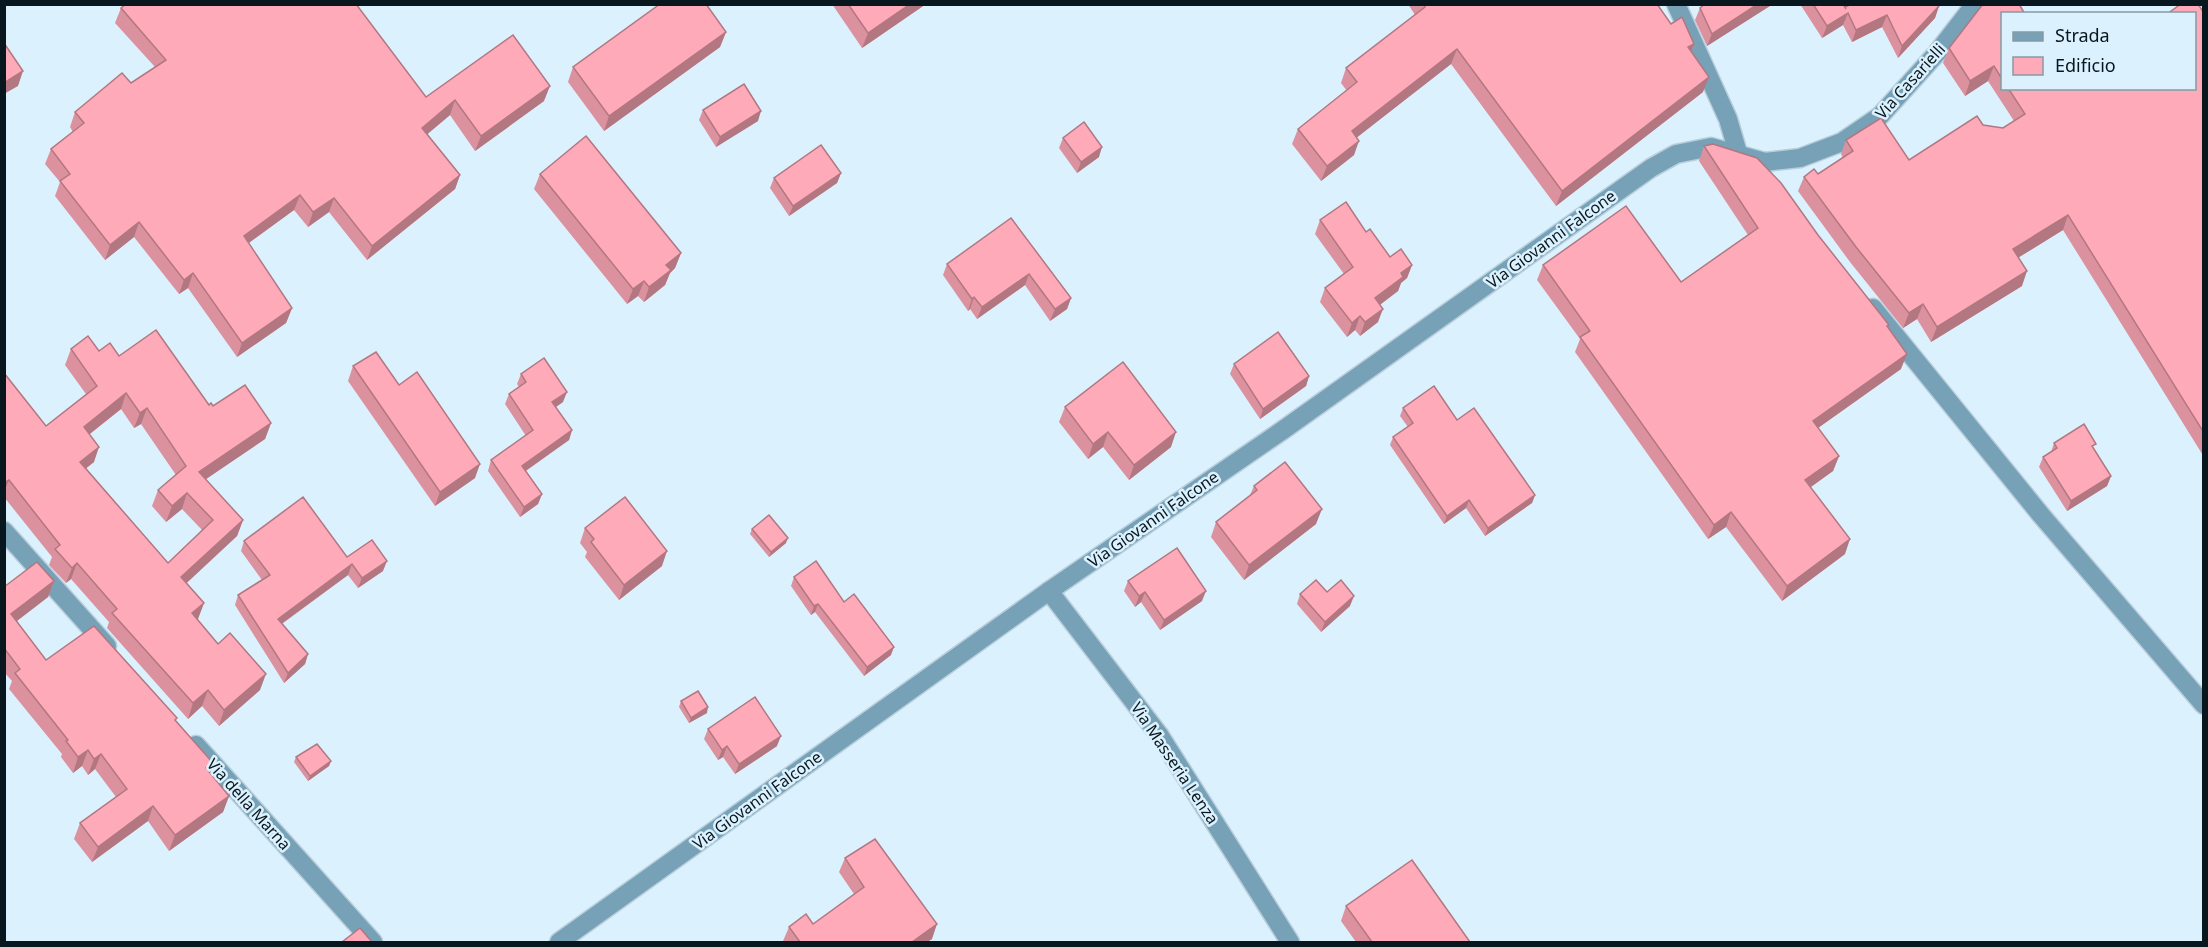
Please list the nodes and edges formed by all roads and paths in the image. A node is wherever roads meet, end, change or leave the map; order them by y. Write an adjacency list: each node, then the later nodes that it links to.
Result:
1 (1676, 4): 3 (street)
2 (1976, 4): 4 (street, Via Casarielli)
3 (1738, 153): 4 (street, Via Giovanni Falcone); 8 (street, Via Giovanni Falcone)
4 (1765, 162): 5 (street)
5 (1778, 182)
6 (1860, 292): 10 (street)
7 (4, 531): 9 (street)
8 (1049, 591): 12 (street, Via Giovanni Falcone); 14 (street, Via Masseria Lenza)
9 (122, 663)
10 (2204, 705)
11 (185, 733): 13 (street, Via della Marna)
12 (568, 941)
13 (373, 942)
14 (1290, 942)

